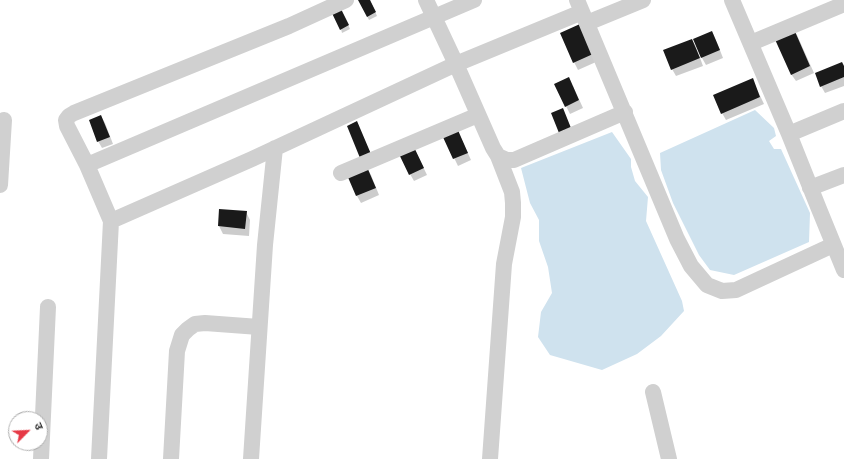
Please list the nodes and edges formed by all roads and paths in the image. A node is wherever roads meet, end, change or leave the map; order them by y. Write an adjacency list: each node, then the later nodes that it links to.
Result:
1 (346, 0): 18 (street)
2 (426, 0): 8 (street)
3 (474, 0): 8 (street)
4 (643, 0): 7 (street)
5 (732, 0): 9 (street)
6 (844, 4): 9 (street)
7 (582, 12): 10 (street); 12 (street)
8 (434, 17): 10 (street); 18 (street)
9 (751, 43): 15 (street)
10 (456, 64): 13 (street); 16 (street)
11 (844, 111): 15 (street)
12 (625, 112): 17 (street); 24 (street)
13 (478, 115): 17 (street); 19 (street)
14 (4, 120): 21 (street)
15 (789, 134): 22 (street)
16 (275, 148): 23 (street); 27 (street)
17 (498, 156): 33 (street)
18 (87, 165): 23 (street)
19 (341, 173)
20 (844, 175): 22 (street)
21 (0, 185)
22 (810, 188): 24 (street)
23 (111, 221): 30 (street)
24 (833, 245): 25 (street)
25 (844, 267)
26 (48, 308): 29 (street)
27 (259, 327): 31 (street); 32 (street)
28 (653, 392): 34 (street)
29 (41, 459)
30 (99, 459)
31 (171, 459)
32 (251, 459)
33 (490, 459)
34 (669, 459)

